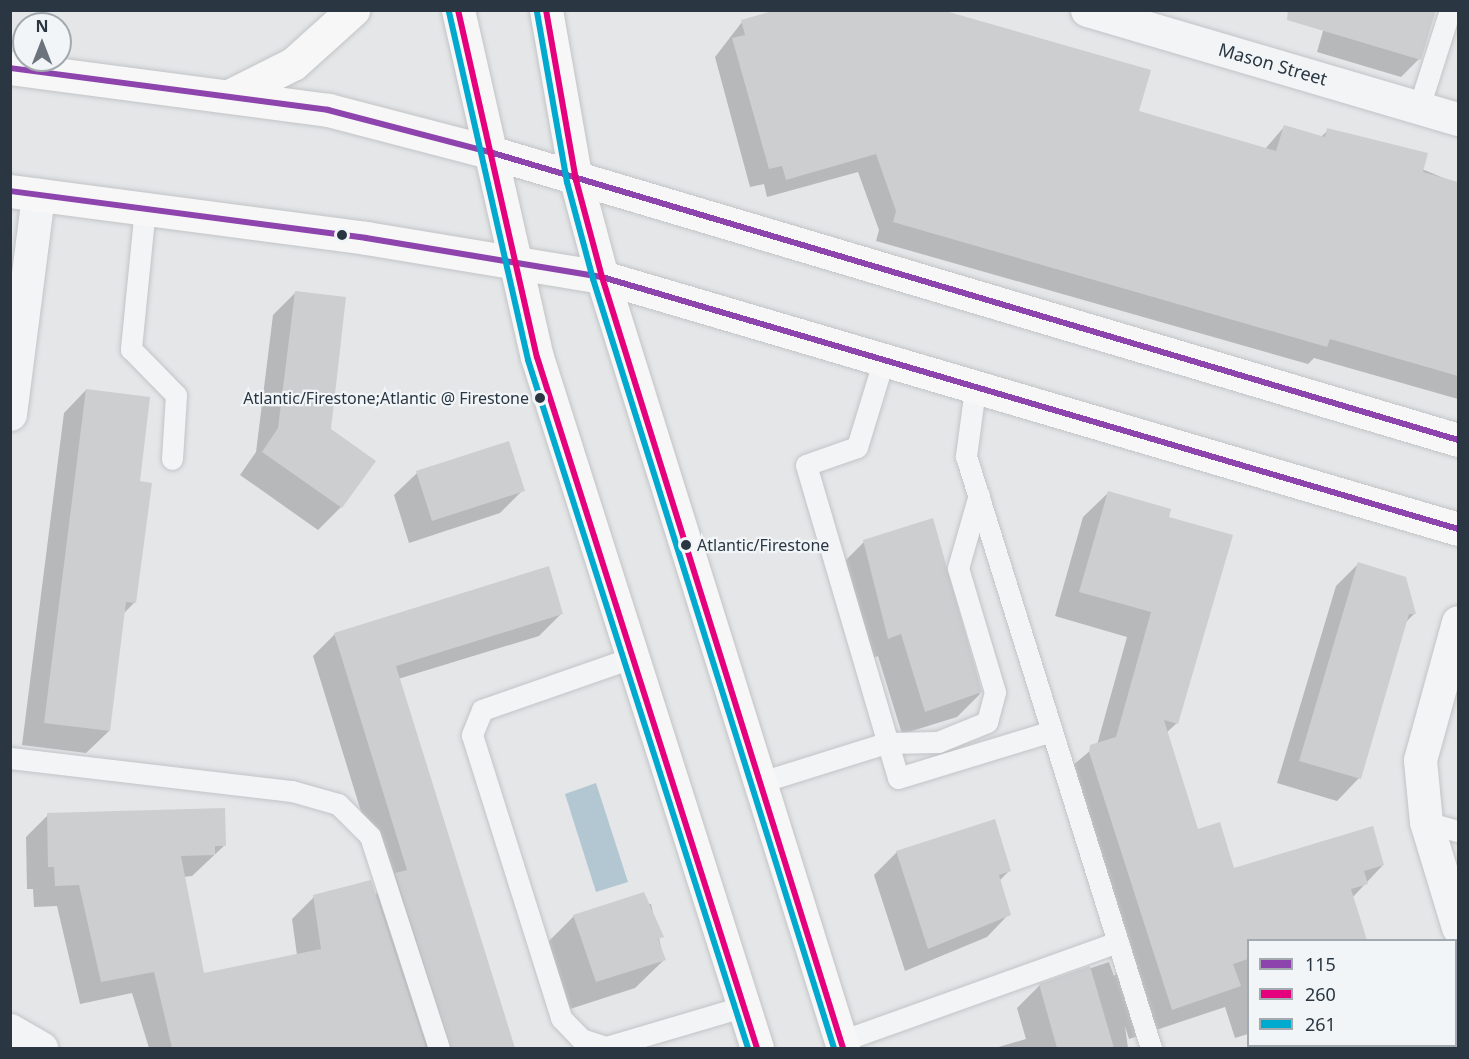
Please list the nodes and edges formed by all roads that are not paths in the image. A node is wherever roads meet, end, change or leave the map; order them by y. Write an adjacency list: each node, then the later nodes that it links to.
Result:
1 (353, 10): 7 (main road)
2 (458, 10): 10 (main road)
3 (546, 10): 11 (main road)
4 (1087, 10): 8 (street, Mason Street)
5 (1450, 10): 8 (lane)
6 (10, 69): 7 (main road)
7 (231, 95): 10 (main road)
8 (1419, 107): 9 (street, Mason Street)
9 (1458, 119)
10 (493, 153): 11 (main road); 14 (main road)
11 (576, 180): 15 (main road); 19 (main road)
12 (24, 193): 13 (main road); 18 (street)
13 (145, 208): 14 (main road); 20 (lane)
14 (514, 262): 15 (main road); 24 (main road)
15 (602, 277): 16 (main road); 28 (main road)
16 (883, 362): 17 (main road); 26 (lane)
17 (975, 389): 21 (lane); 22 (main road)
18 (10, 414)
19 (1458, 440)
20 (172, 459)
21 (978, 495): 25 (lane); 26 (lane)
22 (1458, 529)
23 (1458, 622): 29 (street)
24 (632, 658): 33 (main road); 33 (lane)
25 (1052, 731): 26 (lane); 32 (lane)
26 (886, 743): 28 (lane)
27 (10, 758): 37 (lane)
28 (758, 783): 35 (main road)
29 (1426, 822): 30 (lane); 31 (street)
30 (1458, 831)
31 (1458, 927)
32 (1118, 942): 35 (lane); 39 (lane)
33 (742, 1006): 38 (main road)
34 (10, 1030): 36 (street)
35 (842, 1045)
36 (41, 1048)
37 (438, 1048)
38 (757, 1048)
39 (1151, 1048)

